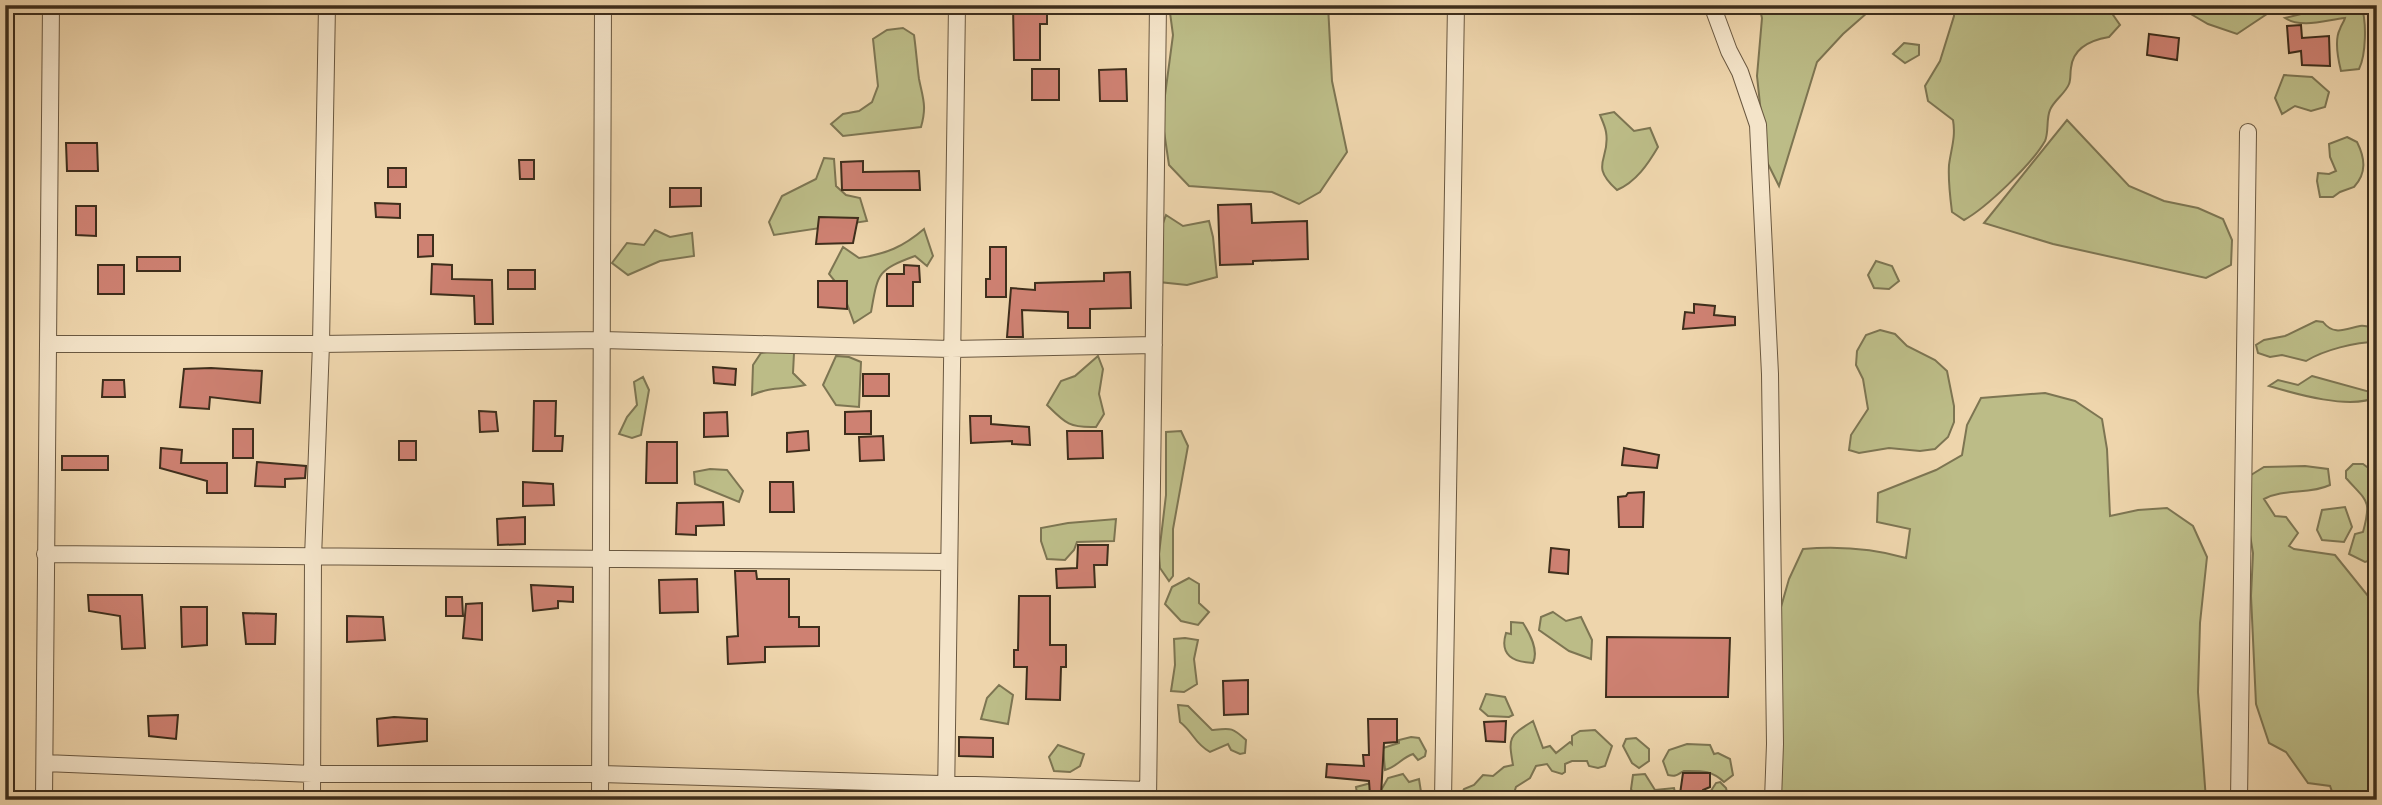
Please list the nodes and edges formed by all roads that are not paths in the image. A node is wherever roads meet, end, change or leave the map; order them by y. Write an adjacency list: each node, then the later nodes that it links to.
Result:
1 (51, 5): 10 (street)
2 (327, 5): 11 (street)
3 (603, 5): 9 (street)
4 (957, 5): 13 (street)
5 (1158, 5): 12 (street)
6 (1455, 5): 26 (street)
7 (1712, 5): 27 (street)
8 (2248, 132): 28 (street)
9 (602, 340): 11 (street); 13 (street); 16 (street)
10 (48, 344): 11 (street); 14 (street)
11 (321, 344): 15 (street)
12 (1154, 345): 13 (street); 22 (street)
13 (951, 349): 17 (street)
14 (45, 554): 15 (street); 18 (street)
15 (313, 558): 16 (street); 19 (street)
16 (603, 558): 17 (street); 20 (street)
17 (949, 562): 21 (street)
18 (46, 764): 19 (street); 23 (street)
19 (312, 774): 20 (street); 24 (street)
20 (601, 774): 21 (street); 25 (street)
21 (946, 792): 22 (street)
22 (1148, 795)
23 (44, 800)
24 (312, 800)
25 (600, 800)
26 (1443, 800)
27 (1773, 800)
28 (2239, 800)

